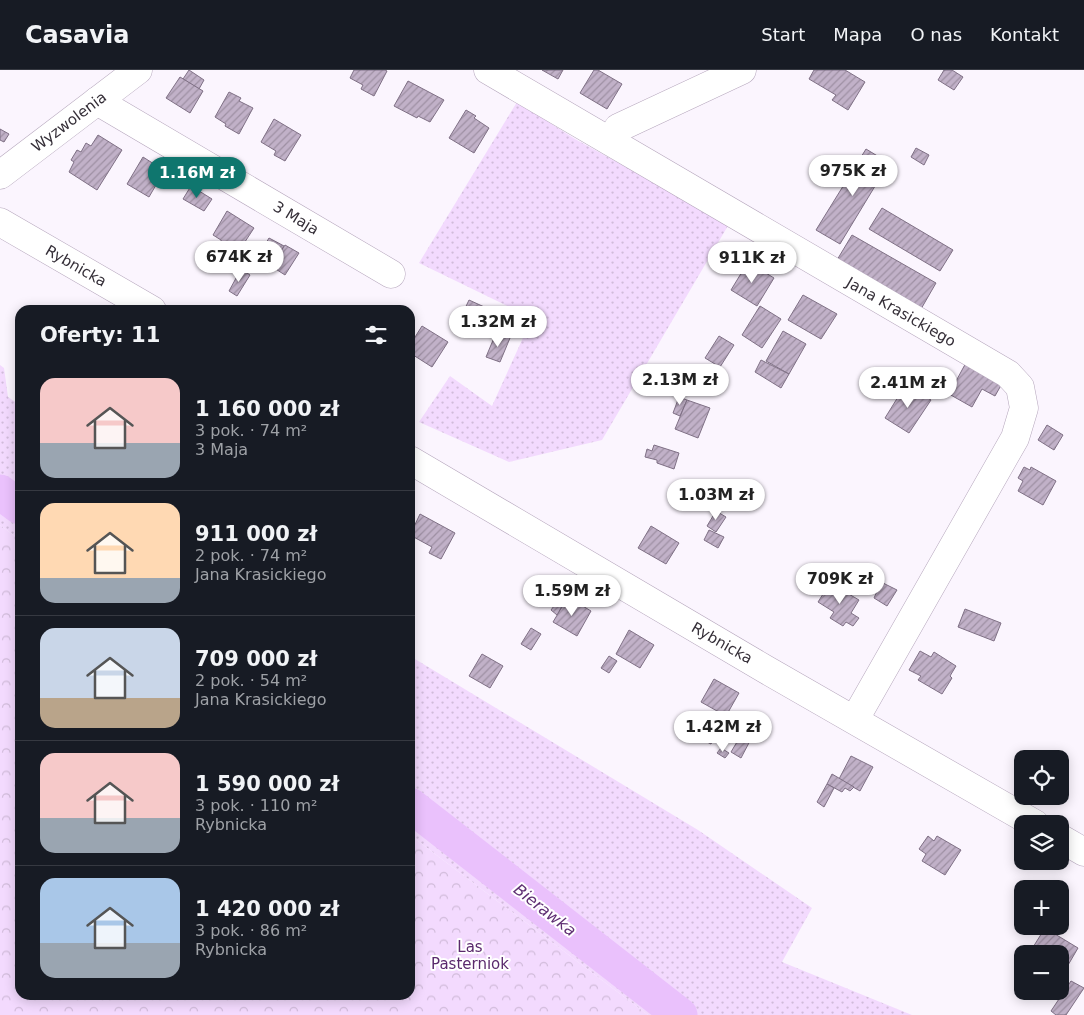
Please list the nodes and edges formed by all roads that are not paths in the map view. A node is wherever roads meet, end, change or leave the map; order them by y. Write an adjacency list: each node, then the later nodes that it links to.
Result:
1 (138, 70): 4 (street, Wyzwolenia)
2 (488, 70): 5 (street, Jana Krasickiego)
3 (742, 70): 5 (street)
4 (97, 101): 6 (street, Wyzwolenia); 8 (street, 3 Maja)
5 (611, 141): 11 (street, Jana Krasickiego)
6 (0, 175)
7 (0, 222): 9 (street, Rybnicka)
8 (391, 274)
9 (143, 305)
10 (415, 463): 11 (street, Rybnicka)
11 (855, 719): 12 (street, Rybnicka)
12 (1020, 815)
13 (1069, 843): 14 (street)
14 (1084, 852)

